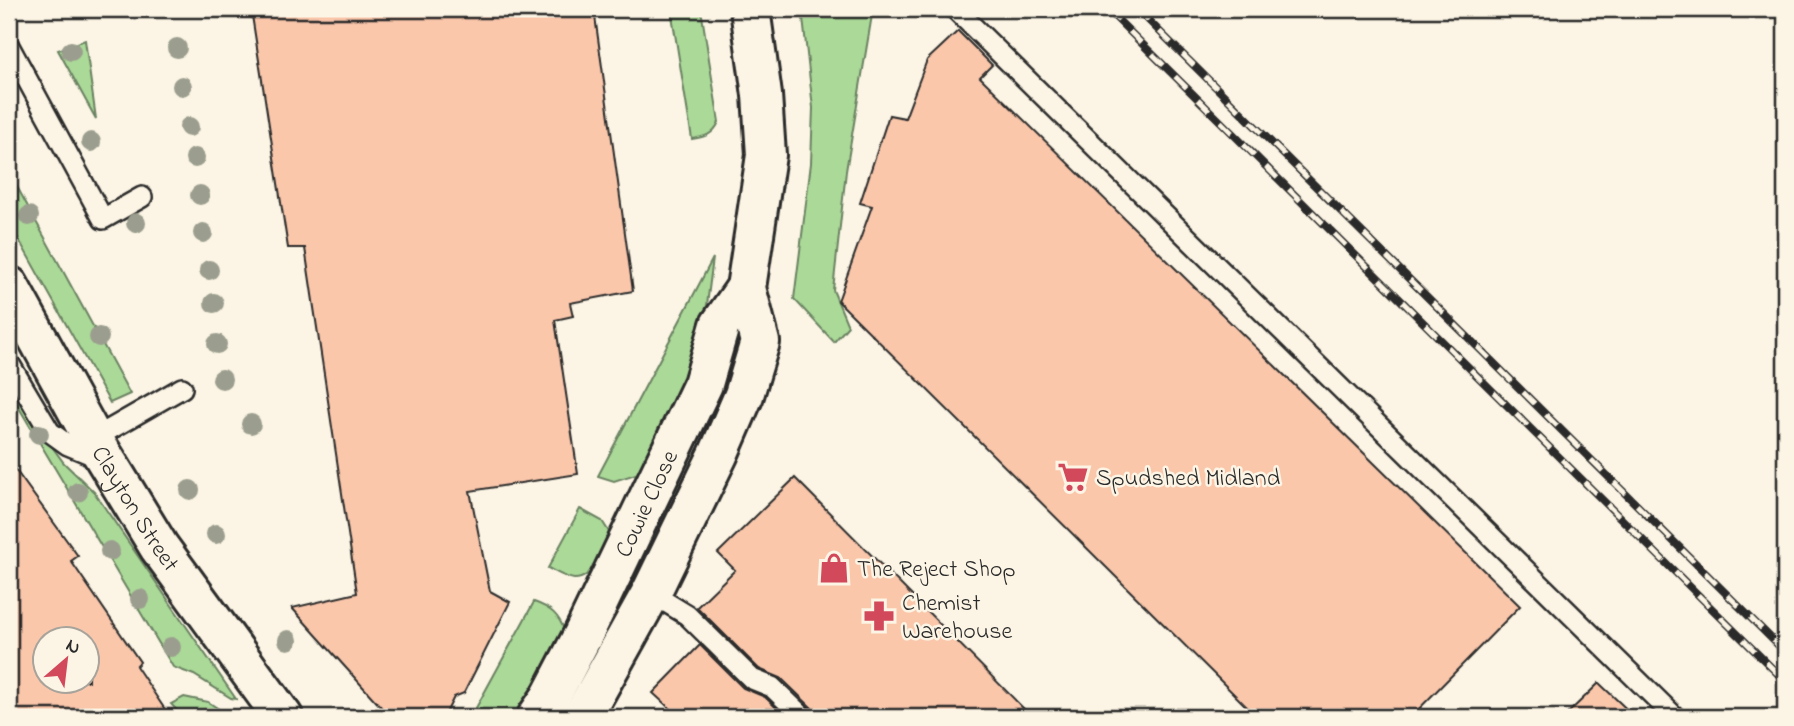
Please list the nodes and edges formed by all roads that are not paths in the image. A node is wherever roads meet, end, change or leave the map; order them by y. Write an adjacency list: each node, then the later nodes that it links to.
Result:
1 (750, 9): 6 (street, Cowie Close)
2 (955, 9): 15 (lane)
3 (9, 46): 4 (lane)
4 (142, 197)
5 (9, 286): 9 (street, Clayton Street)
6 (746, 288): 10 (street, Cowie Close); 12 (street, Cowie Close)
7 (9, 363): 9 (lane)
8 (182, 388): 9 (lane)
9 (101, 453): 11 (street, Clayton Street)
10 (651, 593): 13 (street, Cowie Close); 14 (lane)
11 (283, 717)
12 (537, 717)
13 (582, 717)
14 (803, 717)
15 (1675, 717)

